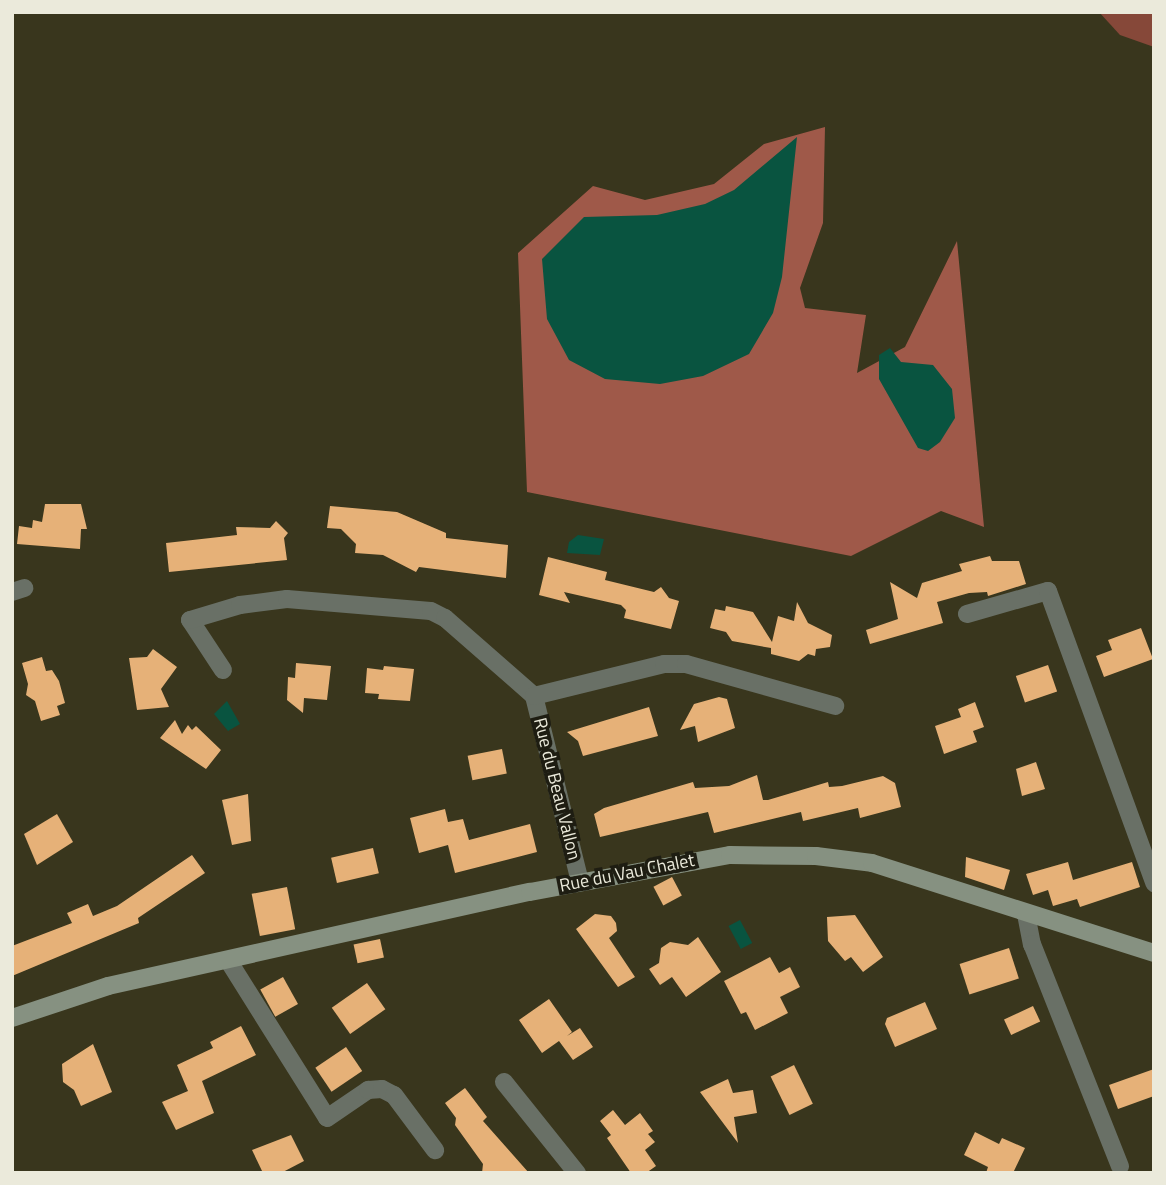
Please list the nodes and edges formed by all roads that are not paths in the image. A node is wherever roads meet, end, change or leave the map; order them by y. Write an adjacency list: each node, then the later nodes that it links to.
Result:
1 (967, 614): 6 (street)
2 (223, 670): 3 (street, Rue du Beau Vallon)
3 (534, 696): 4 (street, Rue du Beau Vallon); 5 (street, Rue du Beau Vallon)
4 (835, 706)
5 (580, 882): 7 (street, Rue du Vau Chalet); 9 (street, Rue du Vau Chalet)
6 (1154, 883)
7 (1026, 914): 8 (street, Rue du Vau Chalet); 13 (street)
8 (1154, 953)
9 (228, 960): 10 (street, Rue du Vau Chalet); 12 (street)
10 (12, 1018)
11 (505, 1082): 14 (street)
12 (435, 1150)
13 (1120, 1166)
14 (577, 1173)

